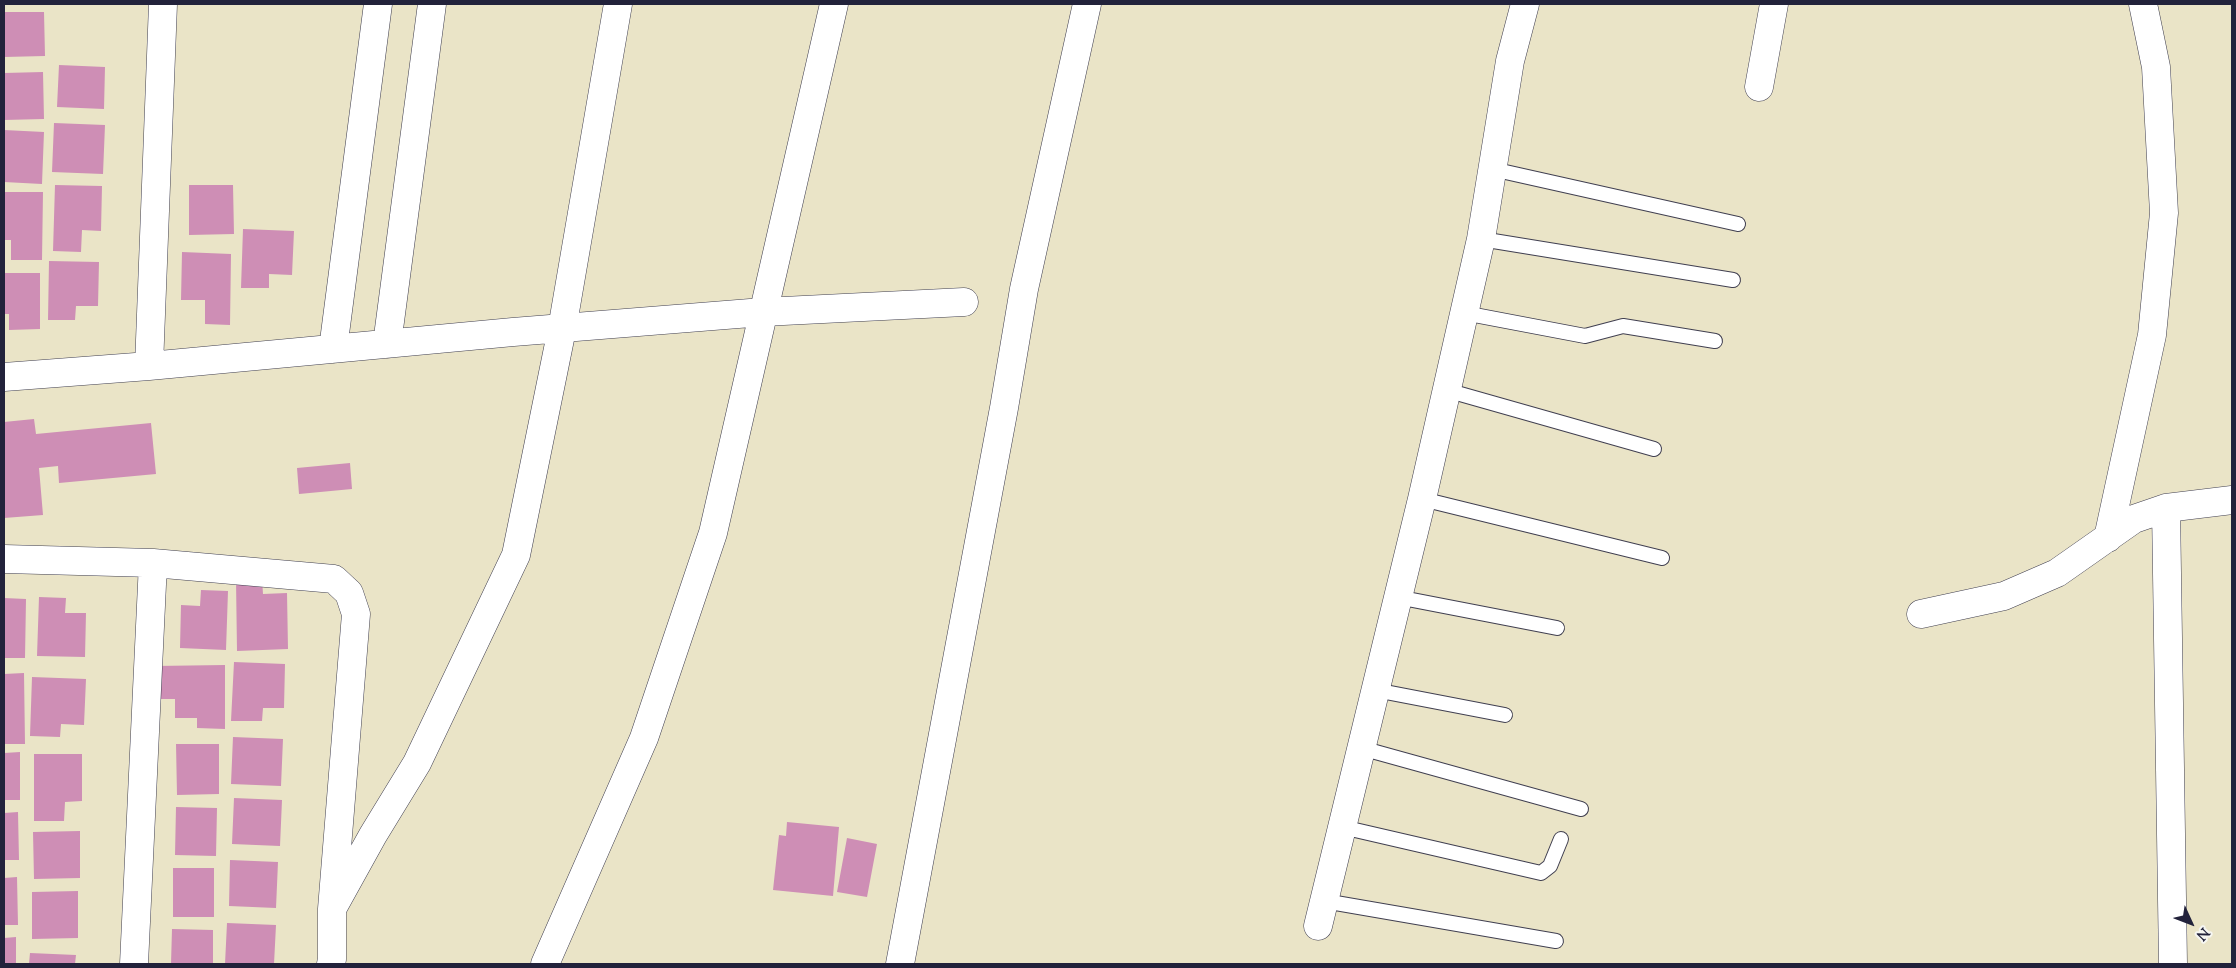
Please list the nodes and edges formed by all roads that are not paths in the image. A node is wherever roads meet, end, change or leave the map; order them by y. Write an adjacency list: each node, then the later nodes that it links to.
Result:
1 (163, 4): 22 (street)
2 (378, 4): 21 (street)
3 (432, 4): 20 (street)
4 (618, 4): 18 (street)
5 (834, 4): 16 (street)
6 (1087, 4): 48 (street)
7 (1525, 4): 11 (street)
8 (1774, 4): 10 (street)
9 (2143, 4): 29 (street)
10 (1759, 87)
11 (1492, 169): 12 (lane); 13 (street)
12 (1738, 224)
13 (1481, 239): 14 (lane); 17 (street)
14 (1733, 280)
15 (964, 302): 16 (street)
16 (762, 312): 18 (street); 47 (street)
17 (1464, 313): 19 (lane); 24 (street)
18 (562, 329): 20 (street); 42 (street)
19 (1715, 341)
20 (386, 344): 21 (street)
21 (333, 349): 22 (street)
22 (149, 366): 23 (street)
23 (4, 377)
24 (1446, 390): 25 (lane); 26 (street)
25 (1654, 449)
26 (1422, 500): 30 (lane); 33 (street)
27 (2232, 500): 28 (street)
28 (2166, 508): 29 (street); 49 (street)
29 (2108, 538): 34 (street)
30 (1662, 558)
31 (4, 559): 32 (street)
32 (153, 562): 42 (street); 45 (street)
33 (1397, 597): 35 (lane); 36 (street)
34 (1921, 614)
35 (1557, 628)
36 (1375, 690): 37 (lane); 38 (street)
37 (1505, 715)
38 (1361, 748): 39 (lane); 40 (street)
39 (1581, 809)
40 (1342, 827): 41 (lane); 43 (street)
41 (1561, 839)
42 (332, 909): 46 (street)
43 (1321, 914): 44 (lane)
44 (1556, 941)
45 (134, 964)
46 (330, 964)
47 (545, 964)
48 (900, 964)
49 (2173, 964)

